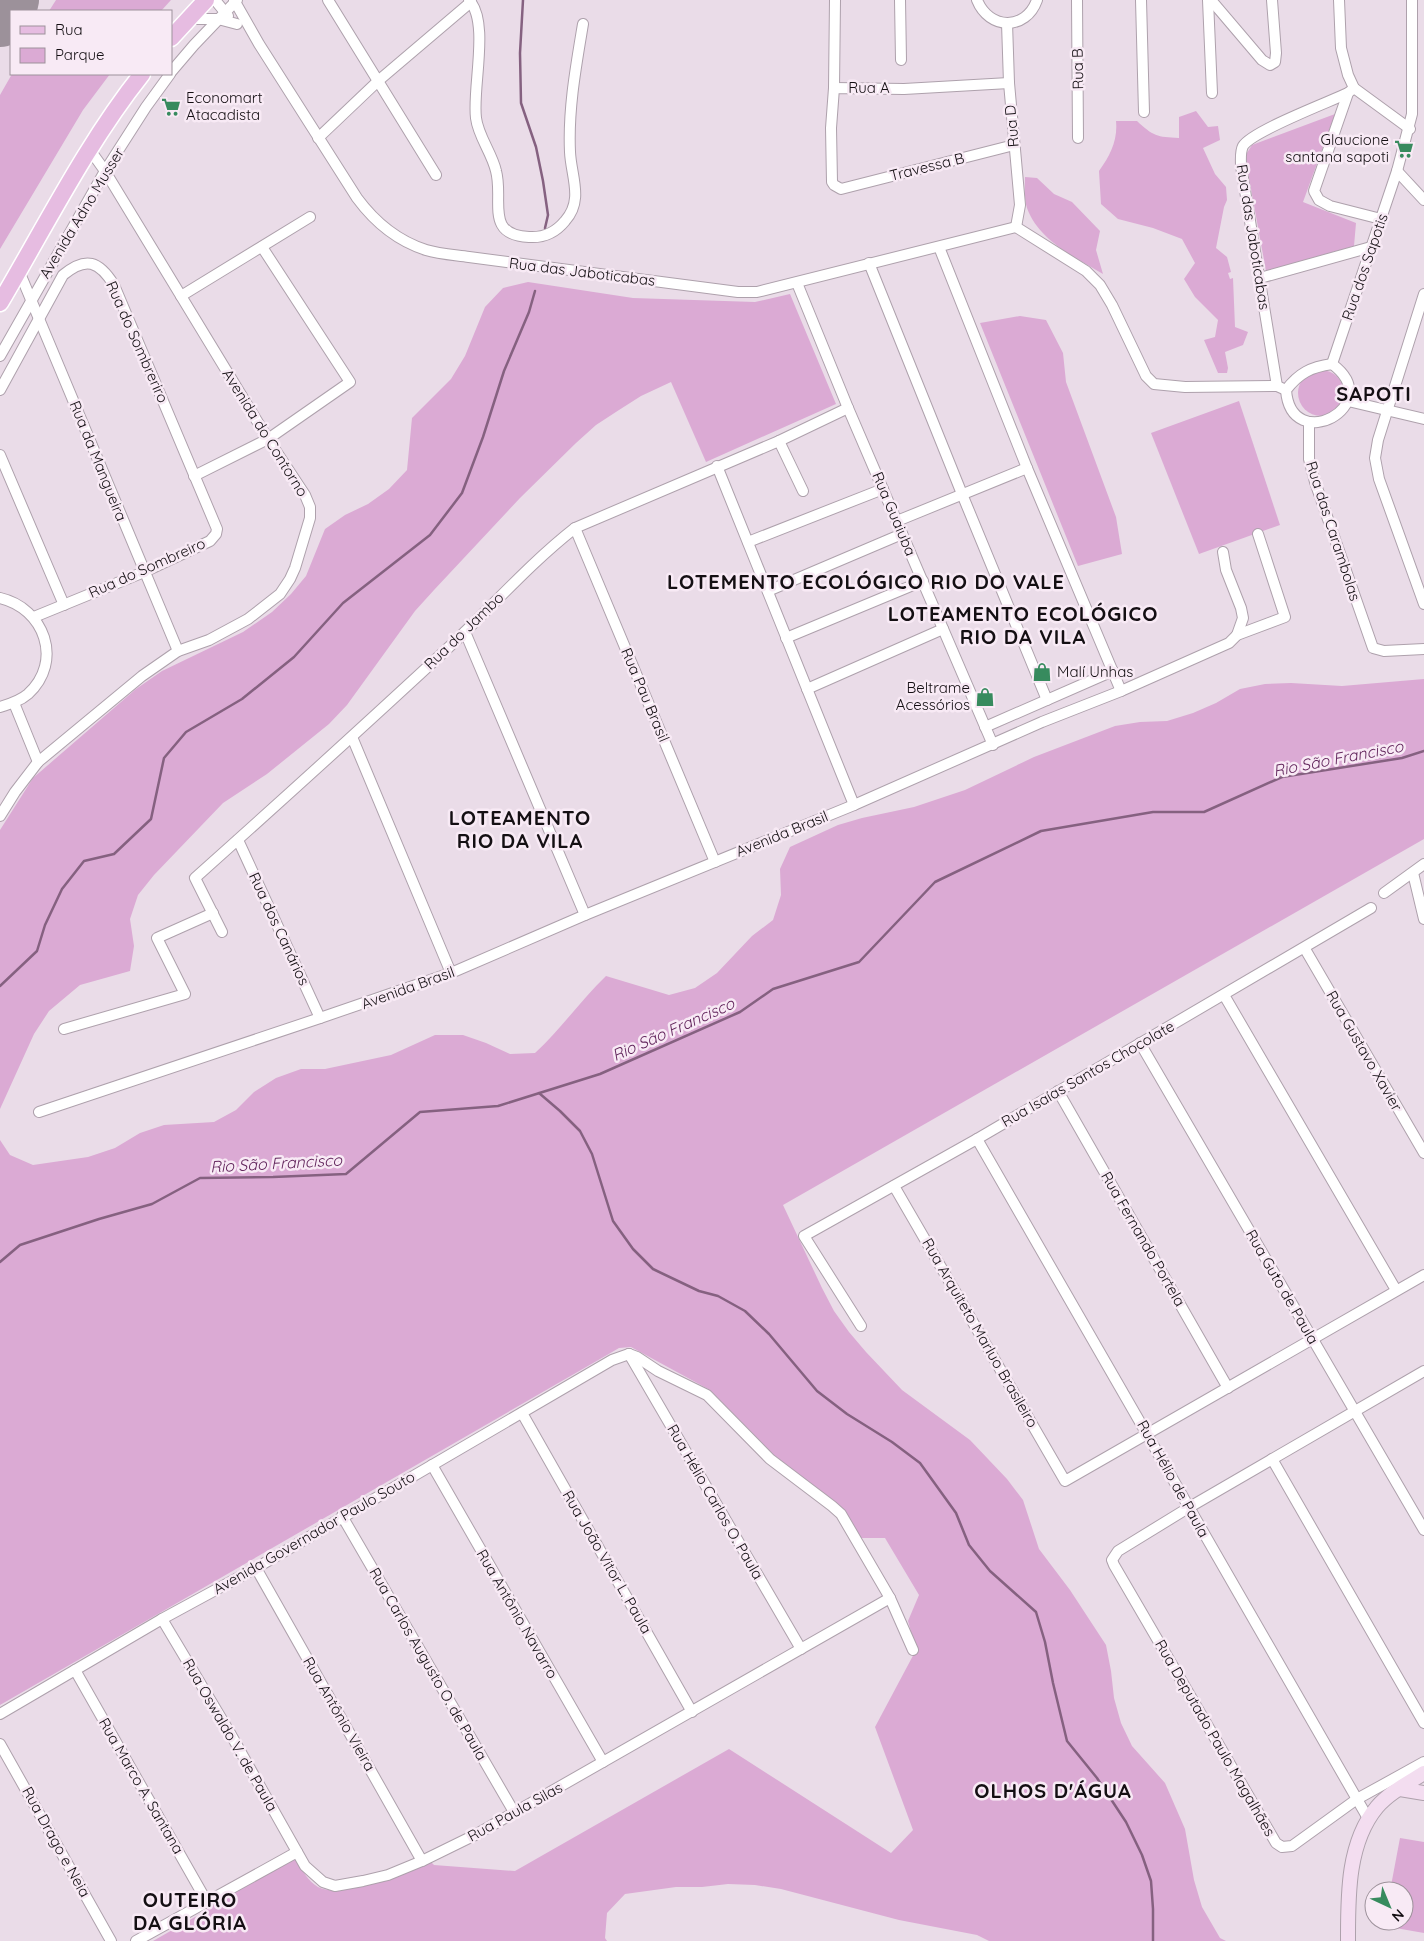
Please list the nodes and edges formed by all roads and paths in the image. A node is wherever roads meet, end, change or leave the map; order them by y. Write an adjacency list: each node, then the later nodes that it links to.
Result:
1 (206, 0): 17 (main road)
2 (215, 0): 16 (street)
3 (235, 0): 16 (street, Avenida Adno Musser); 20 (street, Rua das Jaboticabas)
4 (328, 0): 26 (street)
5 (835, 0): 28 (street)
6 (900, 0): 22 (street)
7 (977, 0): 18 (street)
8 (1037, 0): 18 (street)
9 (1077, 0): 36 (street, Rua B)
10 (1141, 0): 31 (street)
11 (1210, 0): 12 (street); 30 (street)
12 (1272, 0)
13 (1339, 0): 29 (street)
14 (1412, 0): 32 (street, Rua dos Sapotis)
15 (470, 1): 19 (street); 26 (street)
16 (221, 16): 17 (street); 20 (street); 23 (street, Avenida Adno Musser)
17 (187, 20): 21 (main road)
18 (1007, 23): 27 (street, Rua D)
19 (583, 24)
20 (252, 31): 35 (street, Rua das Jaboticabas)
21 (172, 37)
22 (901, 60)
23 (172, 72)
24 (141, 75): 38 (main road)
25 (170, 75): 39 (street, Avenida Adno Musser)
26 (378, 81): 35 (street); 41 (street)
27 (1009, 83): 28 (street, Rua A); 37 (street, Rua D)
28 (834, 88): 42 (street, Rua A)
29 (1351, 91): 34 (street); 45 (street); 52 (street, Rua das Jaboticabas)
30 (1212, 93)
31 (1144, 112)
32 (1412, 114): 33 (street); 34 (street, Rua dos Sapotis)
33 (1424, 115)
34 (1410, 129): 40 (street, Rua dos Sapotis)
35 (318, 138): 53 (street, Rua das Jaboticabas)
36 (1078, 138)
37 (1014, 145): 42 (street, Travessa B); 46 (street, Rua D)
38 (90, 150): 39 (street, Avenida do Contorno); 51 (main road)
39 (105, 170): 55 (street, Avenida do Contorno); 56 (street, Avenida Adno Musser)
40 (1398, 171): 43 (street); 45 (street, Rua dos Sapotis)
41 (436, 176)
42 (841, 189)
43 (1424, 200)
44 (310, 216): 47 (street)
45 (1381, 219): 49 (street, Rua dos Sapotis)
46 (1016, 228): 48 (street, Rua das Jaboticabas); 61 (street)
47 (262, 247): 55 (street); 68 (street)
48 (939, 247): 50 (street, Rua das Jaboticabas); 72 (street)
49 (1371, 247): 52 (street); 60 (street, Rua dos Sapotis)
50 (869, 263): 53 (street, Rua das Jaboticabas); 76 (street)
51 (19, 270): 56 (street, Rua da Mangueira); 57 (main road)
52 (1260, 278): 61 (street, Rua das Jaboticabas)
53 (797, 283): 64 (street, Rua Guaiuba)
54 (1424, 294): 65 (street)
55 (181, 296): 68 (street, Avenida do Contorno)
56 (32, 298): 58 (street, Rua da Mangueira); 59 (street, Avenida Adno Musser)
57 (0, 303)
58 (39, 319): 62 (street, Rua do Sombreriro); 73 (street, Rua do Sombreriro); 84 (street, Rua da Mangueira)
59 (0, 356)
60 (1332, 364): 61 (street); 63 (street)
61 (1282, 388): 67 (street)
62 (0, 390)
63 (1348, 401): 65 (street); 67 (street)
64 (848, 408): 69 (street, Rua do Jambo); 74 (street, Rua Guaiuba)
65 (1386, 410): 66 (street); 88 (street)
66 (1424, 419)
67 (1309, 422): 95 (street, Rua das Carambolas)
68 (268, 438): 73 (street); 96 (street, Avenida do Contorno)
69 (779, 441): 71 (street, Rua do Jambo); 75 (street)
70 (0, 455): 89 (street)
71 (717, 466): 79 (street, Rua do Jambo); 82 (street)
72 (1027, 468): 76 (street); 97 (street)
73 (194, 476): 78 (street, Rua do Sombreriro)
74 (883, 489): 77 (street, Rua Guaiuba); 82 (street)
75 (802, 491)
76 (962, 494): 77 (street); 100 (street)
77 (897, 521): 80 (street, Rua Guaiuba)
78 (214, 522): 84 (street, Rua do Sombreiro)
79 (575, 528): 92 (street, Rua do Jambo); 110 (street, Rua Pau Brasil)
80 (902, 534): 85 (street, Rua Guaiuba); 86 (street)
81 (1258, 534): 93 (street, Avenida Brasil)
82 (748, 542): 86 (street)
83 (1223, 552): 93 (street)
84 (144, 572): 89 (street, Rua do Sombreiro); 96 (street, Rua da Mangueira)
85 (923, 581): 91 (street, Rua Guaiuba); 94 (street)
86 (768, 591): 94 (street)
87 (0, 598): 90 (street)
88 (1424, 604)
89 (64, 605): 90 (street, Rua do Sombreiro)
90 (34, 617): 101 (street)
91 (943, 628): 98 (street); 103 (street, Rua Guaiuba)
92 (465, 632): 104 (street, Rua do Jambo); 116 (street)
93 (1237, 635): 99 (street, Avenida Brasil)
94 (786, 638): 98 (street)
95 (1424, 649)
96 (178, 651): 106 (street, Avenida do Contorno)
97 (1113, 671): 99 (street); 100 (street)
98 (807, 689): 107 (street)
99 (1121, 691): 105 (street, Avenida Brasil)
100 (1047, 700): 103 (street)
101 (14, 703): 102 (street); 106 (street)
102 (0, 707)
103 (985, 727): 105 (street, Rua Guaiuba)
104 (352, 737): 109 (street, Rua do Jambo); 120 (street)
105 (993, 745): 107 (street, Avenida Brasil)
106 (38, 762): 108 (street, Avenida do Contorno)
107 (854, 805): 110 (street, Avenida Brasil)
108 (0, 816)
109 (238, 840): 115 (street, Rua do Jambo); 122 (street, Rua dos Canários)
110 (715, 862): 116 (street, Avenida Brasil)
111 (1424, 864): 112 (street)
112 (1413, 873): 113 (street); 117 (street)
113 (1384, 893)
114 (1371, 908): 119 (street, Rua Isaías Santos Chocolate)
115 (213, 913): 118 (street); 123 (street)
116 (586, 915): 120 (street, Avenida Brasil)
117 (1424, 919)
118 (222, 932)
119 (1304, 949): 121 (street, Rua Isaías Santos Chocolate); 128 (street, Rua Gustavo Xavier)
120 (451, 973): 122 (street, Avenida Brasil)
121 (1224, 995): 124 (street, Rua Isaías Santos Chocolate); 131 (street)
122 (320, 1018): 126 (street, Avenida Brasil)
123 (64, 1030)
124 (1140, 1043): 125 (street, Rua Isaías Santos Chocolate); 133 (street, Rua Guto de Paula)
125 (1058, 1091): 127 (street, Rua Isaías Santos Chocolate); 136 (street, Rua Fernando Portela)
126 (39, 1112)
127 (977, 1139): 129 (street, Rua Isaías Santos Chocolate); 139 (street, Rua Hélio de Paula)
128 (1424, 1153)
129 (894, 1186): 132 (street, Rua Isaías Santos Chocolate); 139 (street, Rua Arquiteto Marluo Brasileiro)
130 (1424, 1275): 131 (street)
131 (1396, 1290): 133 (street)
132 (862, 1326)
133 (1311, 1338): 136 (street); 137 (street, Rua Guto de Paula)
134 (630, 1354): 138 (street, Avenida Governador Paulo Souto); 146 (street); 148 (street, Rua Hélio Carlos O. Paula)
135 (1424, 1372): 137 (street)
136 (1228, 1388): 139 (street)
137 (1355, 1412): 140 (street); 144 (street, Rua Guto de Paula)
138 (522, 1413): 141 (street, Avenida Governador Paulo Souto); 151 (street, Rua João Vitor L. Paula)
139 (1148, 1433): 142 (street, Rua Hélio de Paula)
140 (1272, 1459): 142 (street); 153 (street)
141 (432, 1466): 143 (street, Avenida Governador Paulo Souto); 155 (street, Rua Antônio Navarro)
142 (1188, 1508): 160 (street, Rua Hélio de Paula); 160 (street, Rua Deputado Paulo Magalhães)
143 (342, 1516): 145 (street, Avenida Governador Paulo Souto); 161 (street, Rua Carlos Augusto O. de Paula)
144 (1424, 1530)
145 (256, 1568): 147 (street, Avenida Governador Paulo Souto); 164 (street, Rua Antônio Vieira)
146 (890, 1598): 148 (street, Rua Paula Silas); 149 (street)
147 (162, 1619): 150 (street, Avenida Governador Paulo Souto); 163 (street, Rua Oswaldo V. de Paula)
148 (801, 1649): 151 (street, Rua Paula Silas)
149 (913, 1650)
150 (75, 1670): 152 (street, Avenida Governador Paulo Souto); 165 (street, Rua Marco A. Santana)
151 (692, 1712): 155 (street, Rua Paula Silas)
152 (0, 1714)
153 (1424, 1723)
154 (0, 1744): 166 (street, Rua Drago e Neia)
155 (603, 1762): 161 (street, Rua Paula Silas)
156 (1424, 1762): 160 (street, Rua Deputado Paulo Magalhães)
157 (1424, 1773): 158 (street)
158 (1400, 1789): 159 (street); 162 (street)
159 (1424, 1793)
160 (1358, 1799): 162 (street, Rua Hélio de Paula)
161 (514, 1812): 164 (street, Rua Paula Silas)
162 (1369, 1820): 168 (street)
163 (297, 1852): 164 (street, Rua Paula Silas); 165 (street)
164 (422, 1861)
165 (207, 1902): 167 (street)
166 (111, 1941)
167 (136, 1941)
168 (1348, 1941)

